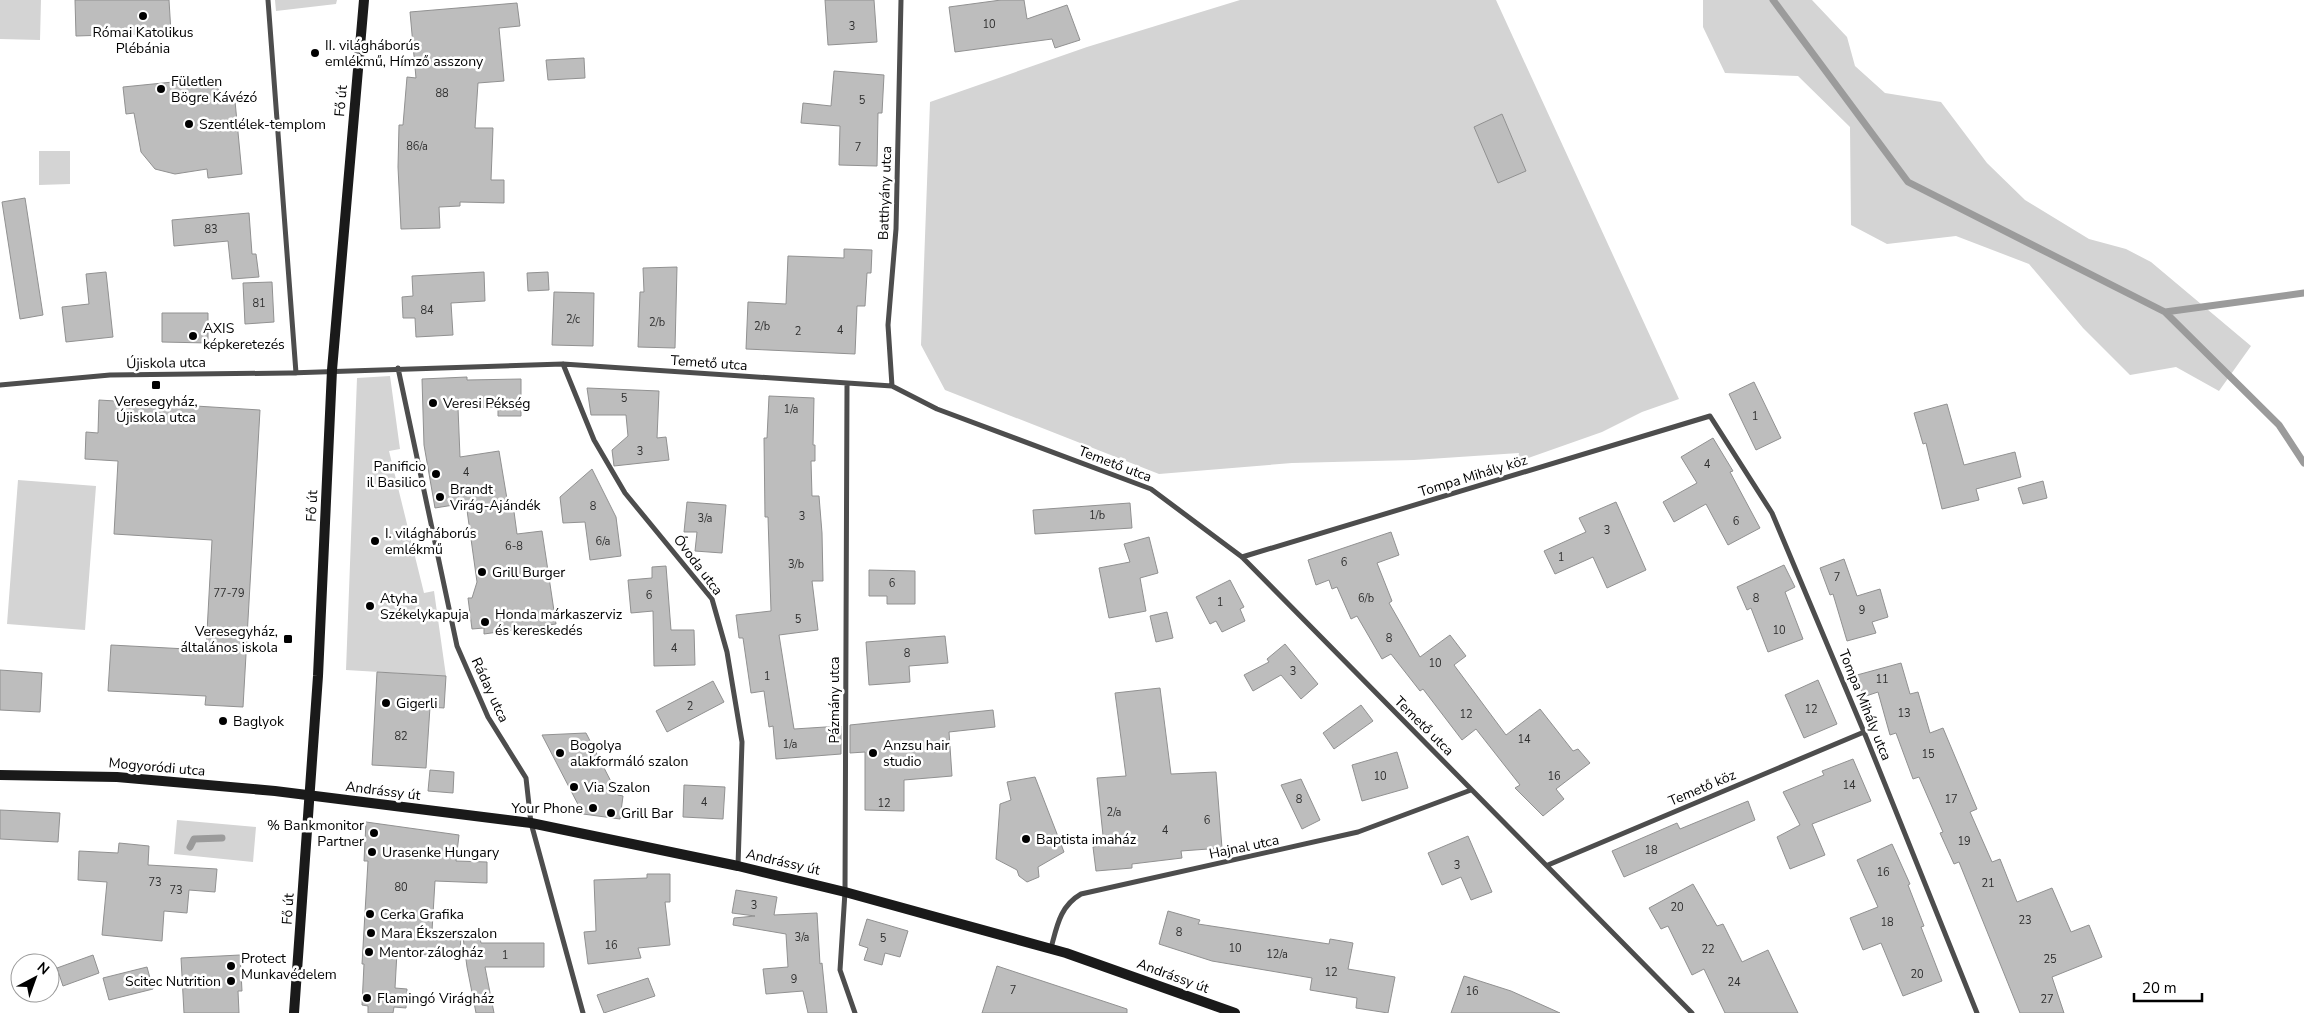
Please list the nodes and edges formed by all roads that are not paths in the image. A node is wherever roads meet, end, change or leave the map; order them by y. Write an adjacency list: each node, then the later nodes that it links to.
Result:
1 (268, 0): 7 (street)
2 (364, 0): 6 (main road, Fő út)
3 (901, 0): 10 (street, Batthyány utca)
4 (563, 364): 5 (street, Temető utca); 9 (street, Temető utca); 19 (street, Óvoda utca)
5 (398, 368): 6 (street, Temető utca); 17 (street, Ráday utca)
6 (332, 370): 7 (street, Újiskola utca); 16 (main road, Fő út)
7 (296, 373): 8 (street, Újiskola utca)
8 (0, 385)
9 (847, 385): 10 (street, Temető utca); 20 (street, Pázmány utca)
10 (892, 386): 12 (street, Temető utca)
11 (1710, 416): 12 (street, Tompa Mihály köz); 13 (street, Tompa Mihály utca)
12 (1242, 557): 15 (street, Temető utca)
13 (1864, 732): 18 (street, Temető köz); 27 (street, Tompa Mihály utca)
14 (0, 775): 16 (main road, Mogyoródi utca)
15 (1471, 790): 18 (street, Temető utca); 21 (street, Hajnal utca)
16 (310, 796): 17 (main road, Andrássy út); 22 (main road, Fő út)
17 (531, 823): 19 (main road, Andrássy út); 23 (street, Ráday utca)
18 (1548, 865): 26 (street, Temető utca)
19 (738, 866): 20 (main road, Andrássy út)
20 (845, 892): 21 (main road, Andrássy út); 24 (street, Pázmány utca)
21 (1051, 948): 25 (main road, Andrássy út)
22 (294, 1013)
23 (583, 1013)
24 (855, 1013)
25 (1235, 1013)
26 (1692, 1013)
27 (1977, 1013)

